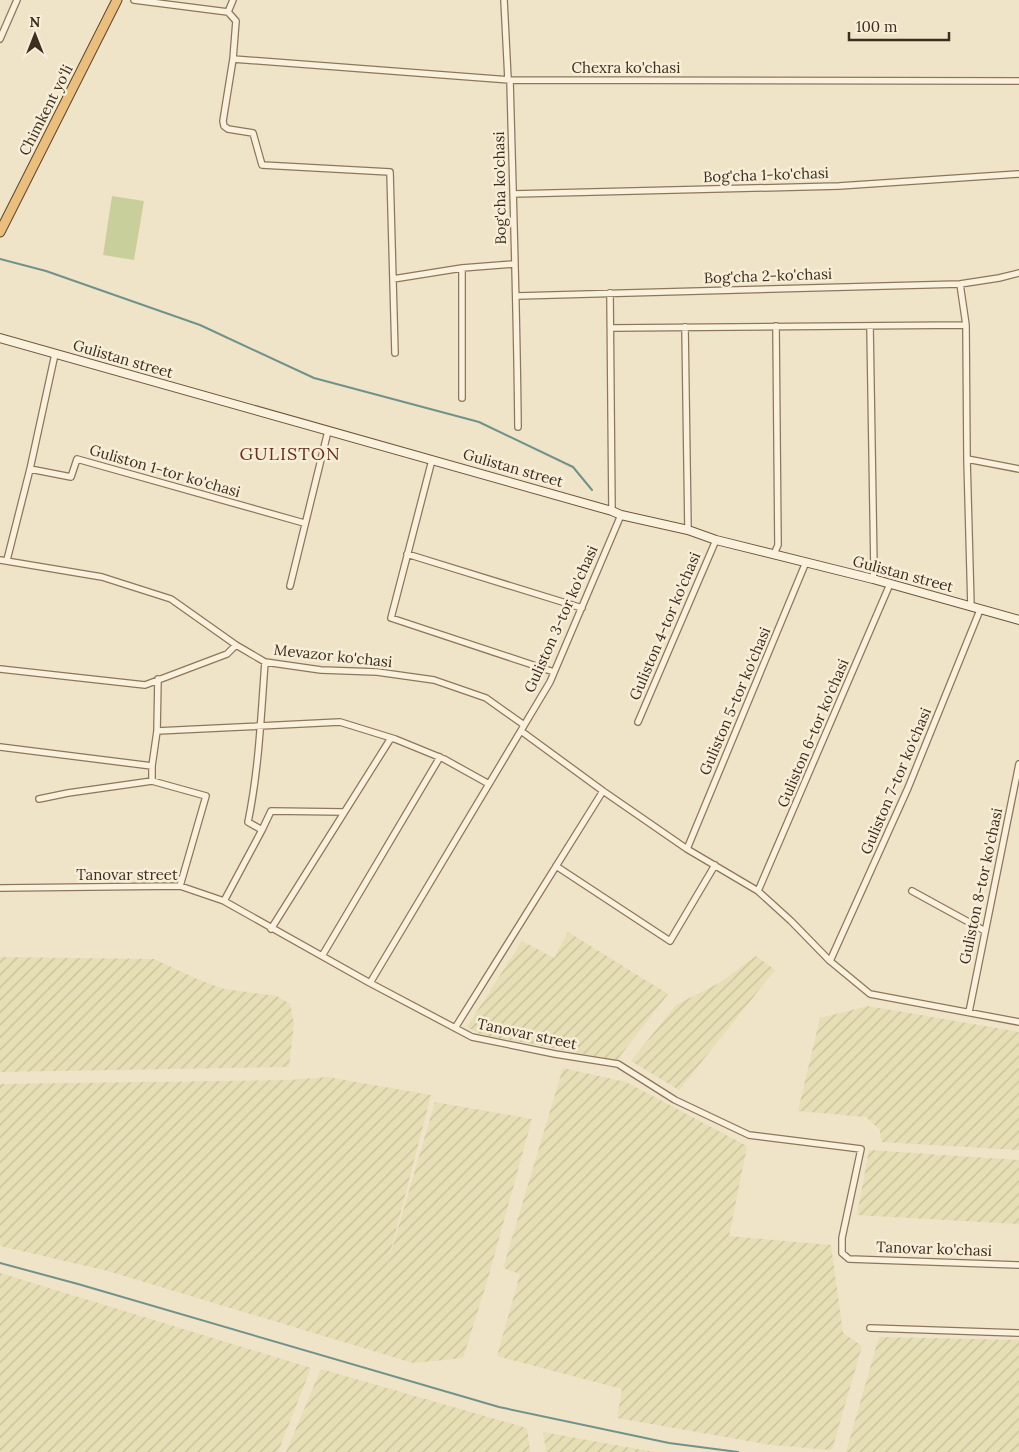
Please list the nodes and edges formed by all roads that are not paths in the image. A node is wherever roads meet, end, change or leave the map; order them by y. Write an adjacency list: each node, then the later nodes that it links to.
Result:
1 (18, 0): 8 (street)
2 (116, 0): 15 (highway, Chimkent yo‘li)
3 (134, 0): 6 (street)
4 (233, 0): 6 (street)
5 (504, 0): 11 (street, Bog'cha ko'chasi)
6 (228, 12): 10 (street)
7 (0, 22): 8 (street)
8 (6, 25): 9 (street)
9 (0, 39)
10 (234, 59): 11 (street, Chexra ko'chasi); 19 (street)
11 (509, 79): 12 (street, Chexra ko'chasi); 14 (street, Bog'cha ko'chasi)
12 (1019, 81)
13 (1019, 174): 14 (street, Bog'cha 1-ko'chasi)
14 (513, 194): 16 (street, Bog'cha ko'chasi)
15 (0, 232)
16 (514, 264): 17 (street); 22 (street, Bog'cha ko'chasi)
17 (462, 268): 19 (street); 31 (street)
18 (1019, 273): 20 (street, Bog'cha 2-ko'chasi)
19 (393, 279): 29 (street)
20 (960, 284): 21 (street, Bog'cha 2-ko'chasi); 23 (street)
21 (610, 293): 22 (street, Bog'cha 2-ko'chasi); 27 (street)
22 (517, 296): 32 (street, Bog'cha ko'chasi)
23 (966, 325): 26 (street); 34 (street)
24 (685, 326): 25 (street); 27 (street); 41 (street)
25 (776, 326): 26 (street); 44 (street)
26 (870, 326): 48 (street)
27 (611, 328): 38 (street)
28 (0, 338): 30 (main road, Gulistan street)
29 (395, 353)
30 (55, 354): 33 (main road, Gulistan street); 36 (street)
31 (462, 398)
32 (518, 427)
33 (328, 431): 35 (main road, Gulistan street); 40 (street)
34 (967, 459): 37 (street); 51 (street)
35 (432, 460): 38 (main road, Gulistan street); 43 (street)
36 (30, 469): 40 (street, Guliston 1-tor ko'chasi); 46 (street)
37 (1019, 469)
38 (612, 511): 39 (main road, Gulistan street)
39 (621, 515): 41 (main road, Gulistan street); 52 (street, Guliston 3-tor ko'chasi)
40 (304, 524): 50 (street)
41 (688, 530): 42 (main road, Gulistan street)
42 (716, 540): 44 (main road, Gulistan street); 60 (street, Guliston 4-tor ko'chasi)
43 (407, 554): 52 (street); 58 (street)
44 (774, 554): 47 (main road, Gulistan street)
45 (0, 560): 46 (street, Mevazor ko'chasi)
46 (7, 560): 55 (street, Mevazor ko'chasi)
47 (806, 562): 48 (main road, Gulistan street); 75 (street, Guliston 5-tor ko'chasi)
48 (873, 579): 49 (main road, Gulistan street)
49 (890, 584): 51 (main road, Gulistan street); 80 (street, Guliston 6-tor ko'chasi)
50 (290, 586)
51 (971, 607): 53 (main road, Gulistan street)
52 (582, 608): 58 (street, Guliston 3-tor ko'chasi)
53 (980, 610): 54 (main road, Gulistan street); 86 (street, Guliston 7-tor ko'chasi)
54 (1019, 620)
55 (236, 645): 56 (street, Mevazor ko'chasi); 59 (street)
56 (265, 662): 61 (street); 62 (street, Mevazor ko'chasi)
57 (0, 669): 59 (street)
58 (554, 672): 62 (street, Guliston 3-tor ko'chasi)
59 (158, 679): 63 (street)
60 (638, 722)
61 (261, 725): 63 (street); 64 (street); 74 (street)
62 (523, 728): 70 (street, Guliston 3-tor ko'chasi); 71 (street, Mevazor ko'chasi)
63 (156, 731): 68 (street)
64 (391, 738): 66 (street); 73 (street)
65 (0, 747): 68 (street)
66 (440, 757): 70 (street); 85 (street)
67 (1019, 764): 84 (street, Guliston 8-tor ko'chasi)
68 (152, 766): 69 (street)
69 (152, 781): 72 (street); 78 (street)
70 (489, 784): 87 (street, Guliston 3-tor ko'chasi)
71 (603, 790): 75 (street, Mevazor ko'chasi); 77 (street)
72 (39, 799)
73 (344, 812): 74 (street); 83 (street)
74 (262, 830): 82 (street)
75 (687, 849): 76 (street, Mevazor ko'chasi)
76 (714, 865): 77 (street); 80 (street, Mevazor ko'chasi)
77 (556, 866): 90 (street)
78 (180, 886): 79 (street, Tanovar street); 82 (street, Tanovar street)
79 (0, 888)
80 (758, 891): 86 (street, Mevazor ko'chasi)
81 (912, 891): 84 (street)
82 (224, 901): 83 (street, Tanovar street)
83 (271, 929): 85 (street, Tanovar street)
84 (985, 931): 88 (street, Guliston 8-tor ko'chasi)
85 (322, 956): 87 (street, Tanovar street)
86 (830, 961): 88 (street, Mevazor ko'chasi)
87 (370, 983): 90 (street, Tanovar street)
88 (969, 1012): 89 (street, Mevazor ko'chasi)
89 (1019, 1022)
90 (455, 1028): 91 (street, Tanovar street)
91 (1019, 1265)
92 (870, 1328): 93 (street)
93 (1019, 1333)

